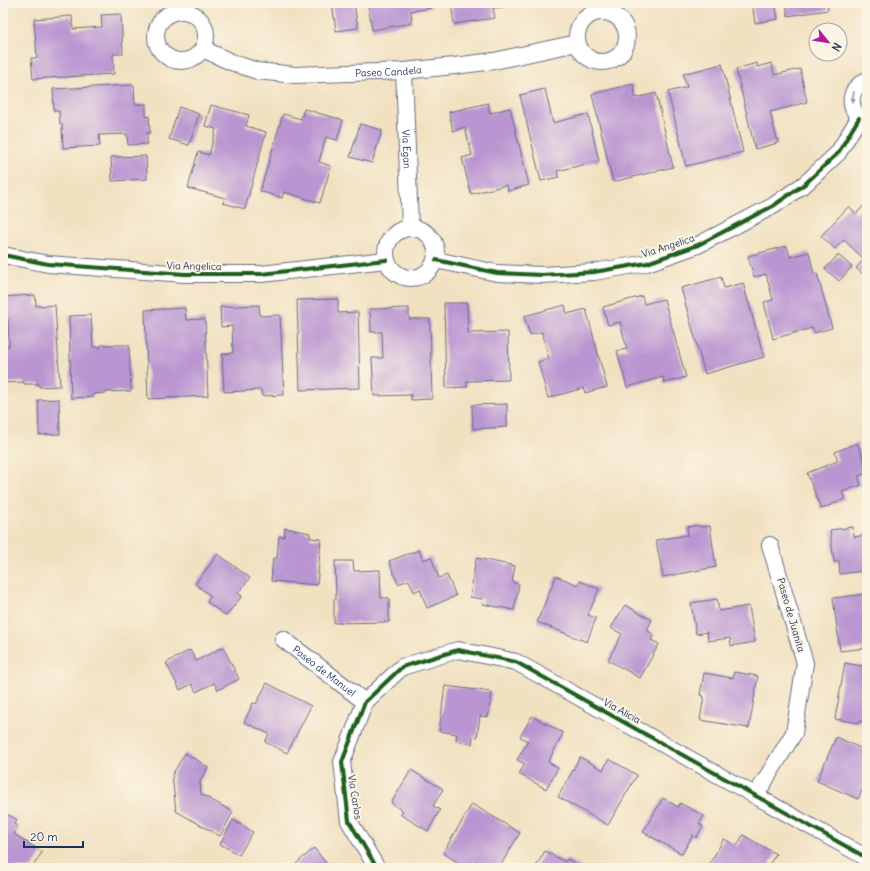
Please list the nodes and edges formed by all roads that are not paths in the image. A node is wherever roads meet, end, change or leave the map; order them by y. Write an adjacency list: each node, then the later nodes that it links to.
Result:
1 (577, 43): 3 (street, Paseo Candela)
2 (203, 49): 3 (street, Paseo Candela)
3 (404, 71): 6 (street, Via Egan)
4 (867, 80): 5 (street, Via Angelica, one-way to 5)
5 (863, 120): 9 (street, Via Angelica)
6 (410, 227): 8 (street); 9 (street)
7 (3, 255): 8 (street, Via Angelica)
8 (386, 260): 9 (street)
9 (436, 260)
10 (770, 545): 13 (street, Paseo de Juanita)
11 (283, 639): 12 (street, Paseo de Manuel)
12 (366, 702): 13 (street, Via Alicia); 15 (street, Via Carlos)
13 (756, 795): 14 (street, Via Alicia)
14 (867, 858)
15 (377, 868)

